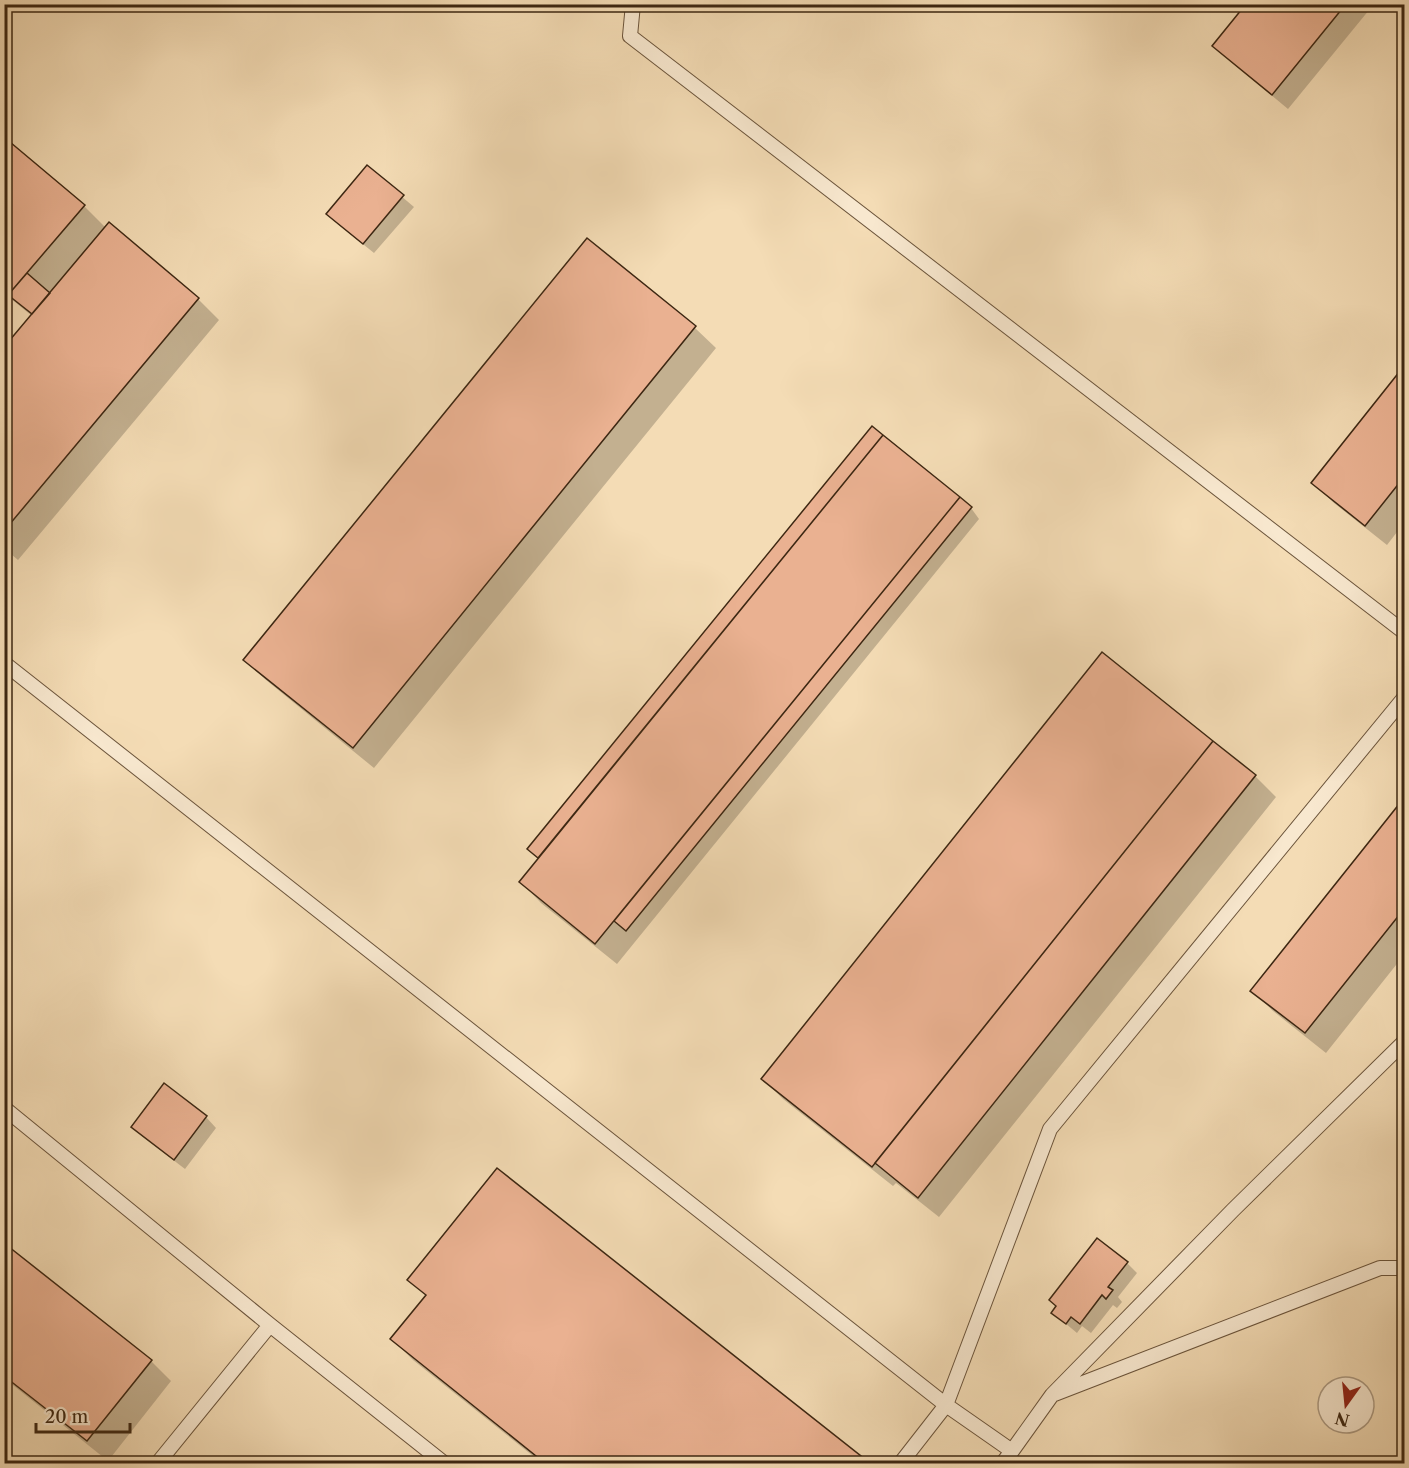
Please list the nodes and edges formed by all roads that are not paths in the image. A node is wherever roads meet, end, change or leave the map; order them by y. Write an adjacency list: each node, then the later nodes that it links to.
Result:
1 (633, 4): 2 (lane)
2 (1404, 632)
3 (4, 663): 10 (lane)
4 (1404, 698): 10 (lane)
5 (1404, 1042): 9 (lane)
6 (4, 1108): 8 (lane)
7 (1404, 1268): 9 (lane)
8 (270, 1325): 12 (lane); 13 (lane)
9 (1052, 1395): 11 (lane)
10 (946, 1405): 11 (lane); 14 (lane)
11 (1012, 1451): 15 (lane)
12 (157, 1464)
13 (445, 1464)
14 (900, 1464)
15 (1002, 1464)

